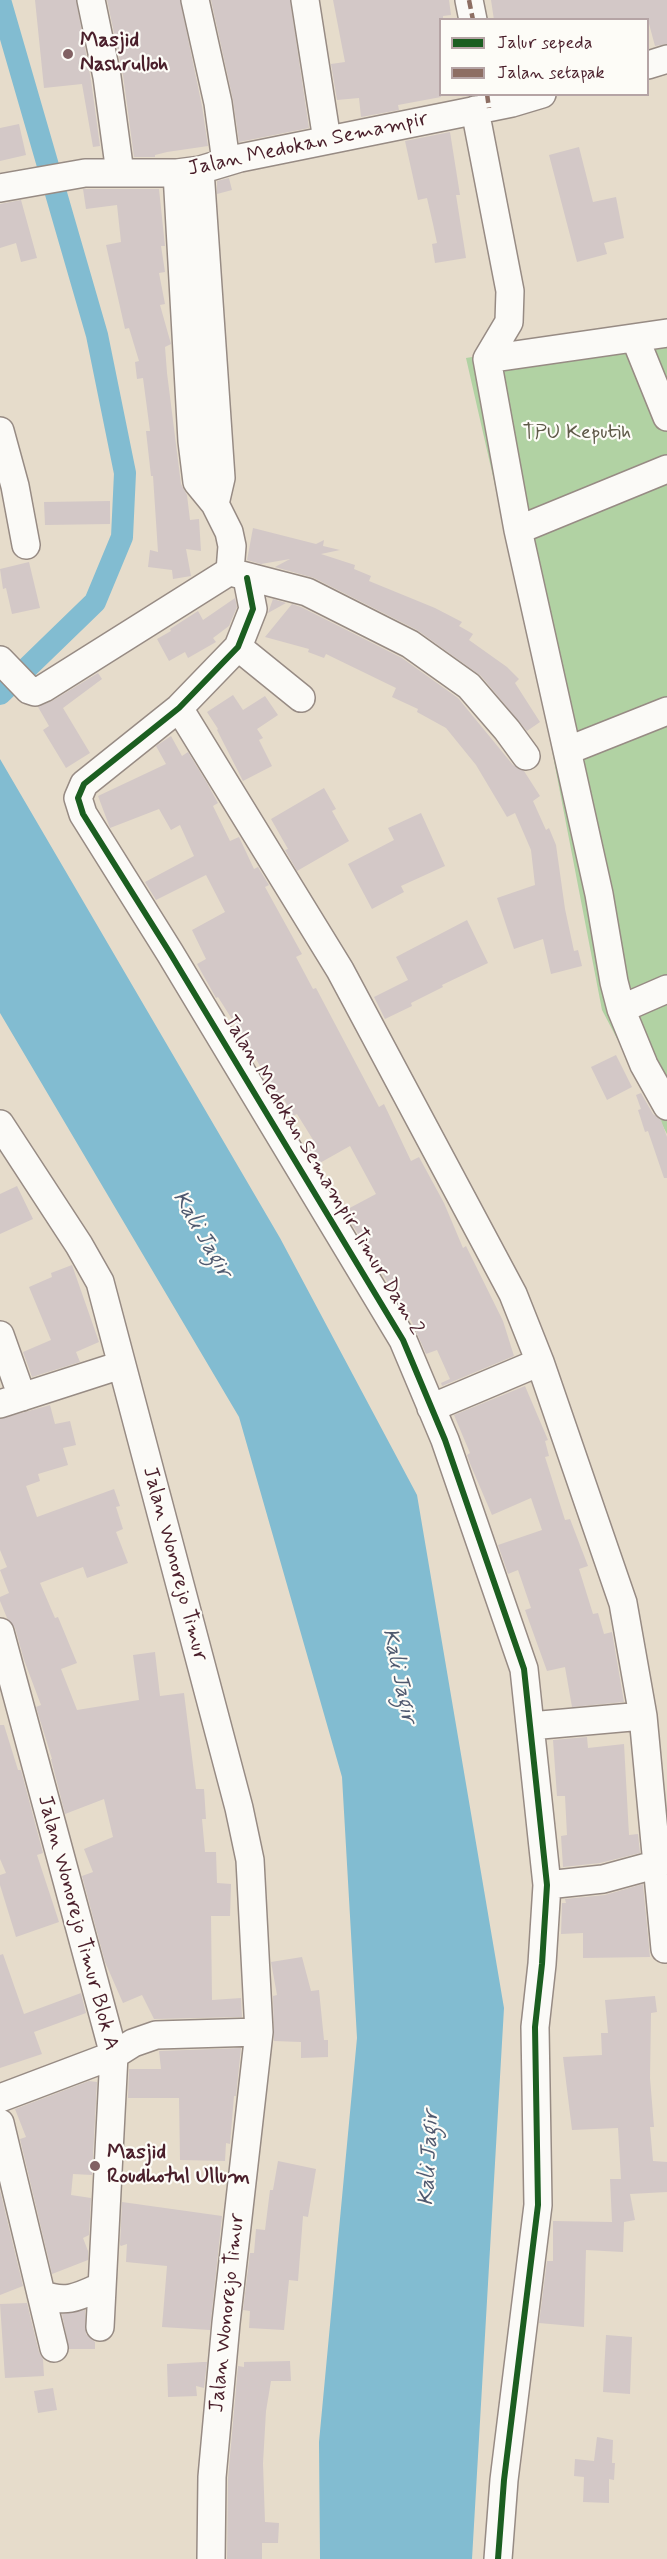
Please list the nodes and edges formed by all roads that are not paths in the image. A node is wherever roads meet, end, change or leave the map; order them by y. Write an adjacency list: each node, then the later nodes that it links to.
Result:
1 (92, 0): 13 (street)
2 (195, 0): 11 (street)
3 (305, 0): 10 (street)
4 (469, 0): 5 (street)
5 (473, 18)
6 (667, 59): 7 (street)
7 (649, 65)
8 (530, 96): 9 (street, Jalan Medokan Semampir)
9 (484, 104): 10 (street, Jalan Medokan Semampir); 17 (street)
10 (327, 140): 11 (street, Jalan Medokan Semampir)
11 (226, 162): 12 (street, Jalan Medokan Semampir)
12 (188, 172): 13 (street, Jalan Medokan Semampir); 23 (street, Jalan Medokan Semampir Timur Dam 2)
13 (120, 173): 14 (street, Jalan Medokan Semampir)
14 (0, 188)
15 (667, 333): 16 (street)
16 (635, 338): 17 (street); 18 (street)
17 (487, 359): 21 (street)
18 (667, 417)
19 (0, 430): 22 (street)
20 (667, 469): 21 (street)
21 (518, 530): 29 (street)
22 (26, 544)
23 (238, 574): 24 (street, Jalan Medokan Semampir Timur Dam 2); 25 (street); 30 (street)
24 (238, 647): 26 (street); 27 (street, Jalan Medokan Semampir Timur Dam 2)
25 (2, 663)
26 (301, 698)
27 (179, 708): 36 (street); 39 (street, Jalan Medokan Semampir Timur Dam 2)
28 (667, 711): 29 (street)
29 (569, 750): 32 (street)
30 (526, 756)
31 (667, 989): 32 (street)
32 (621, 1009): 33 (street)
33 (667, 1106)
34 (0, 1124): 37 (street, Jalan Wonorejo Timur)
35 (0, 1335): 38 (street)
36 (540, 1362): 39 (street); 41 (street)
37 (121, 1365): 38 (street); 46 (street, Jalan Wonorejo Timur)
38 (11, 1400)
39 (431, 1408): 42 (street, Jalan Medokan Semampir Timur Dam 2)
40 (0, 1632): 47 (street, Jalan Wonorejo Timur Blok A)
41 (643, 1716): 42 (street); 43 (street)
42 (530, 1726): 44 (street, Jalan Medokan Semampir Timur Dam 2)
43 (658, 1864): 44 (street); 45 (street)
44 (547, 1885): 55 (street, Jalan Medokan Semampir Timur Dam 2)
45 (665, 1949)
46 (259, 2032): 47 (street); 54 (street, Jalan Wonorejo Timur)
47 (114, 2055): 48 (street); 50 (street, Jalan Wonorejo Timur Blok A)
48 (0, 2098)
49 (0, 2123): 51 (street)
50 (102, 2286): 51 (street); 52 (street, Jalan Wonorejo Timur Blok A)
51 (41, 2294): 53 (street)
52 (100, 2327)
53 (54, 2348)
54 (211, 2559)
55 (498, 2559)

